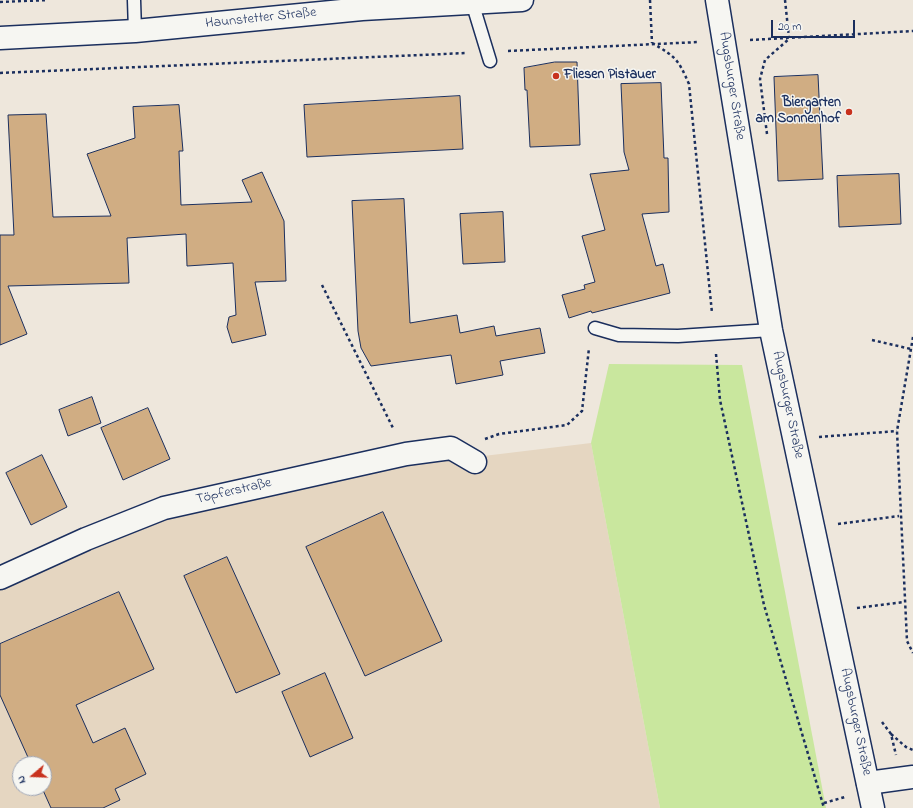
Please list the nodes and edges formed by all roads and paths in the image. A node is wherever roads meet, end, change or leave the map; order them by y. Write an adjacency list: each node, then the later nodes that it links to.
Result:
1 (48, 0): 7 (path)
2 (134, 0): 9 (lane)
3 (522, 0): 8 (street, Haunstetter Straße)
4 (650, 0): 13 (path)
5 (717, 0): 19 (street, Augsburger Straße)
6 (785, 0): 12 (path)
7 (0, 2)
8 (472, 2): 9 (street, Haunstetter Straße); 14 (lane)
9 (135, 31): 11 (street, Haunstetter Straße)
10 (913, 31): 12 (path)
11 (0, 38)
12 (789, 38): 16 (path)
13 (652, 43): 14 (path); 20 (path)
14 (488, 57): 15 (path)
15 (0, 73)
16 (768, 140)
17 (322, 285): 29 (path)
18 (595, 328): 20 (lane); 28 (path)
19 (771, 330): 20 (lane); 45 (street, Augsburger Straße)
20 (714, 334): 46 (path)
21 (913, 338): 23 (path)
22 (872, 340): 23 (path)
23 (911, 349): 25 (path)
24 (816, 430): 26 (path)
25 (897, 431): 26 (path); 31 (path)
26 (818, 437): 27 (path)
27 (820, 444)
28 (451, 448): 29 (street, Töpferstraße); 30 (street)
29 (406, 454): 35 (street, Töpferstraße)
30 (475, 462)
31 (899, 516): 33 (path); 37 (path)
32 (836, 517): 33 (path)
33 (838, 524): 34 (path)
34 (840, 532)
35 (0, 578)
36 (855, 600): 38 (path)
37 (904, 602): 38 (path); 40 (path)
38 (857, 608): 39 (path)
39 (858, 615)
40 (913, 653)
41 (882, 721): 42 (path)
42 (891, 734): 43 (path); 44 (path)
43 (913, 750)
44 (907, 778): 45 (street)
45 (868, 783): 47 (street, Augsburger Straße)
46 (824, 808)
47 (873, 808)

